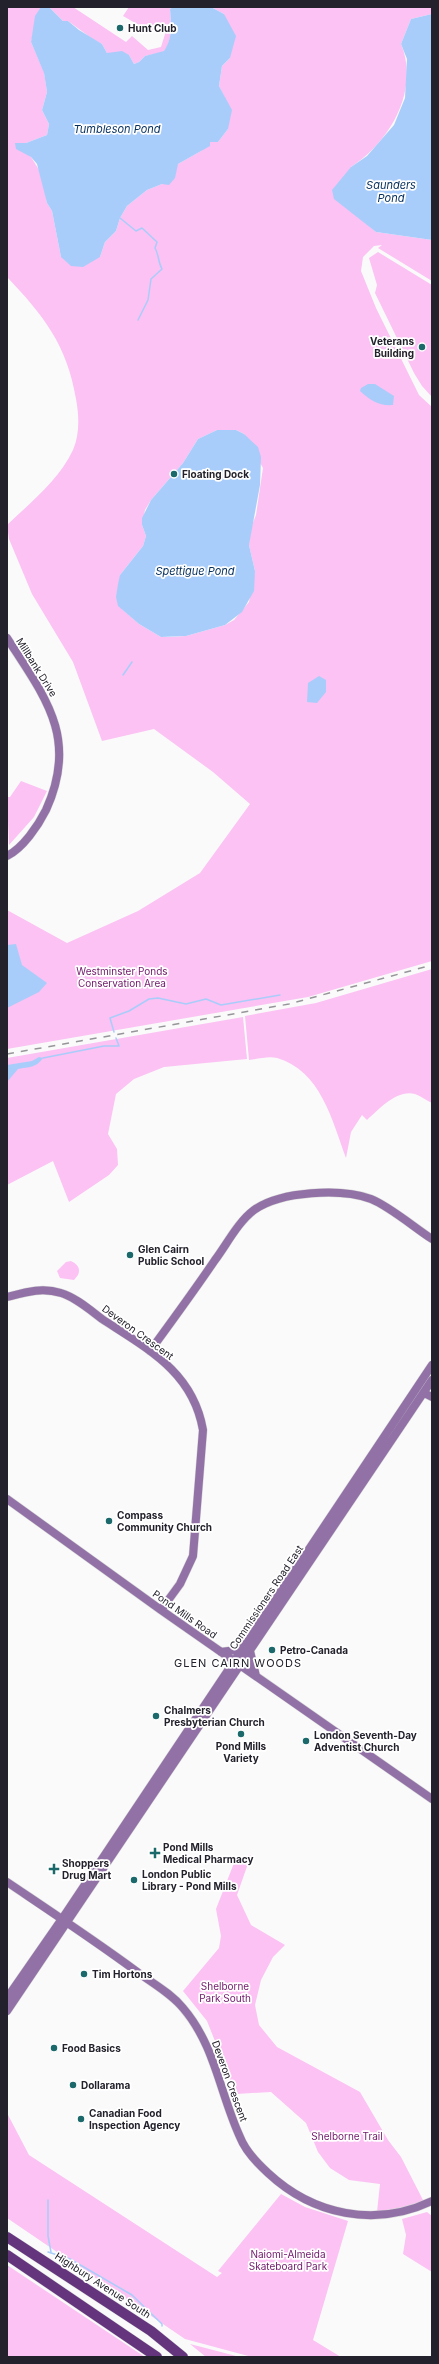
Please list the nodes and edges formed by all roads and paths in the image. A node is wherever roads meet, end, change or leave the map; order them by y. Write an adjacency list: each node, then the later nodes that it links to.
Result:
1 (7, 638): 2 (main road, Millbank Drive)
2 (7, 856)
3 (432, 1239): 5 (main road)
4 (7, 1297): 5 (main road, Deveron Crescent)
5 (150, 1351): 11 (main road, Deveron Crescent)
6 (432, 1365): 12 (main road, Commissioners Road East)
7 (432, 1380): 8 (main road, Commissioners Road East)
8 (424, 1392): 9 (main road); 12 (main road, Commissioners Road East)
9 (432, 1398)
10 (7, 1499): 11 (main road, Pond Mills Road)
11 (161, 1610): 13 (main road, Pond Mills Road)
12 (248, 1648): 13 (main road); 14 (main road, Commissioners Road East); 16 (main road)
13 (221, 1652): 14 (main road, Pond Mills Road); 15 (main road)
14 (238, 1663): 15 (main road, Commissioners Road East); 16 (main road, Pond Mills Road); 17 (main road, Commissioners Road East)
15 (226, 1675): 20 (main road, Commissioners Road East)
16 (257, 1676): 17 (main road); 18 (main road, Pond Mills Road)
17 (228, 1684): 20 (main road, Commissioners Road East)
18 (432, 1799)
19 (7, 1882): 20 (main road, Deveron Crescent)
20 (65, 1921): 21 (main road, Commissioners Road East); 22 (main road, Commissioners Road East); 23 (main road, Deveron Crescent)
21 (7, 1998)
22 (7, 2011)
23 (432, 2201)
24 (7, 2237): 27 (highway, Highbury Avenue South)
25 (7, 2255): 26 (highway)
26 (157, 2357)
27 (183, 2357)

